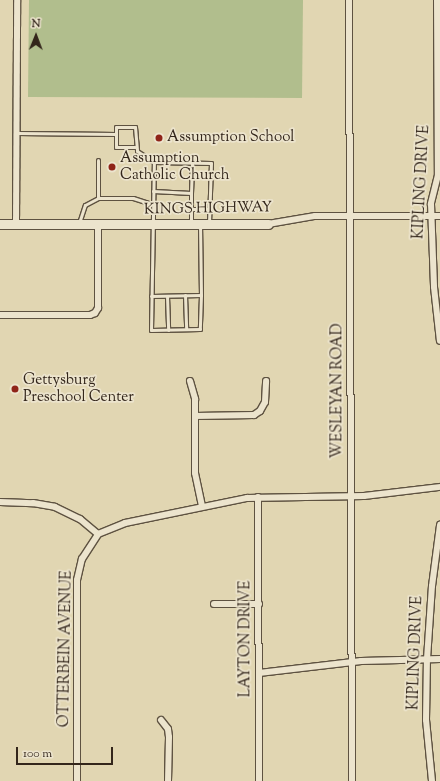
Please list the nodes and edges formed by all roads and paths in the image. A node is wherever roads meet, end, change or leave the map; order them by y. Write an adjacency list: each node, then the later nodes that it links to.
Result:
1 (17, 0): 4 (street)
2 (349, 0): 16 (street, WESLEYAN ROAD)
3 (437, 0): 17 (street, KIPLING DRIVE)
4 (17, 133): 5 (lane); 20 (street)
5 (116, 134): 6 (lane); 6 (lane)
6 (135, 147): 8 (lane)
7 (98, 160): 12 (lane)
8 (154, 162): 9 (lane); 10 (lane)
9 (192, 163): 11 (lane); 15 (lane)
10 (153, 191): 11 (lane); 13 (lane)
11 (191, 193): 14 (lane)
12 (98, 198): 13 (lane); 21 (lane)
13 (152, 204): 22 (lane)
14 (191, 209): 15 (lane); 25 (lane)
15 (209, 209): 25 (lane)
16 (351, 216): 17 (street, KINGS HIGHWAY); 23 (street, KINGS HIGHWAY); 38 (street, WESLEYAN ROAD)
17 (431, 216): 18 (street, KINGS HIGHWAY); 33 (street, KIPLING DRIVE)
18 (440, 216)
19 (0, 224): 20 (street, KINGS HIGHWAY)
20 (16, 224): 21 (street, KINGS HIGHWAY)
21 (78, 224): 24 (street, KINGS HIGHWAY)
22 (151, 224): 24 (street, KINGS HIGHWAY); 25 (street, KINGS HIGHWAY); 28 (lane)
23 (268, 224): 25 (street, KINGS HIGHWAY)
24 (98, 225): 30 (street)
25 (200, 225): 27 (lane)
26 (185, 295): 27 (lane); 29 (lane); 31 (lane)
27 (201, 295): 31 (lane)
28 (151, 296): 29 (lane); 32 (lane)
29 (167, 296): 32 (lane)
30 (0, 315)
31 (186, 329): 32 (lane)
32 (168, 330)
33 (440, 341)
34 (190, 381): 36 (street)
35 (266, 381): 36 (street)
36 (195, 416): 41 (street)
37 (440, 487): 38 (street)
38 (352, 496): 39 (street); 48 (street, WESLEYAN ROAD)
39 (258, 497): 41 (street); 45 (street, LAYTON DRIVE)
40 (0, 502): 43 (street)
41 (202, 505): 43 (street)
42 (440, 525): 46 (street, KIPLING DRIVE)
43 (98, 534): 51 (street, OTTERBEIN AVENUE)
44 (214, 604): 45 (street)
45 (259, 604): 49 (street, LAYTON DRIVE)
46 (427, 659): 47 (street); 48 (street); 55 (street, KIPLING DRIVE)
47 (440, 659)
48 (352, 662): 49 (street); 54 (street, WESLEYAN ROAD)
49 (259, 673): 53 (street, LAYTON DRIVE)
50 (161, 720): 52 (street)
51 (77, 781)
52 (168, 781)
53 (260, 781)
54 (352, 781)
55 (432, 781)

